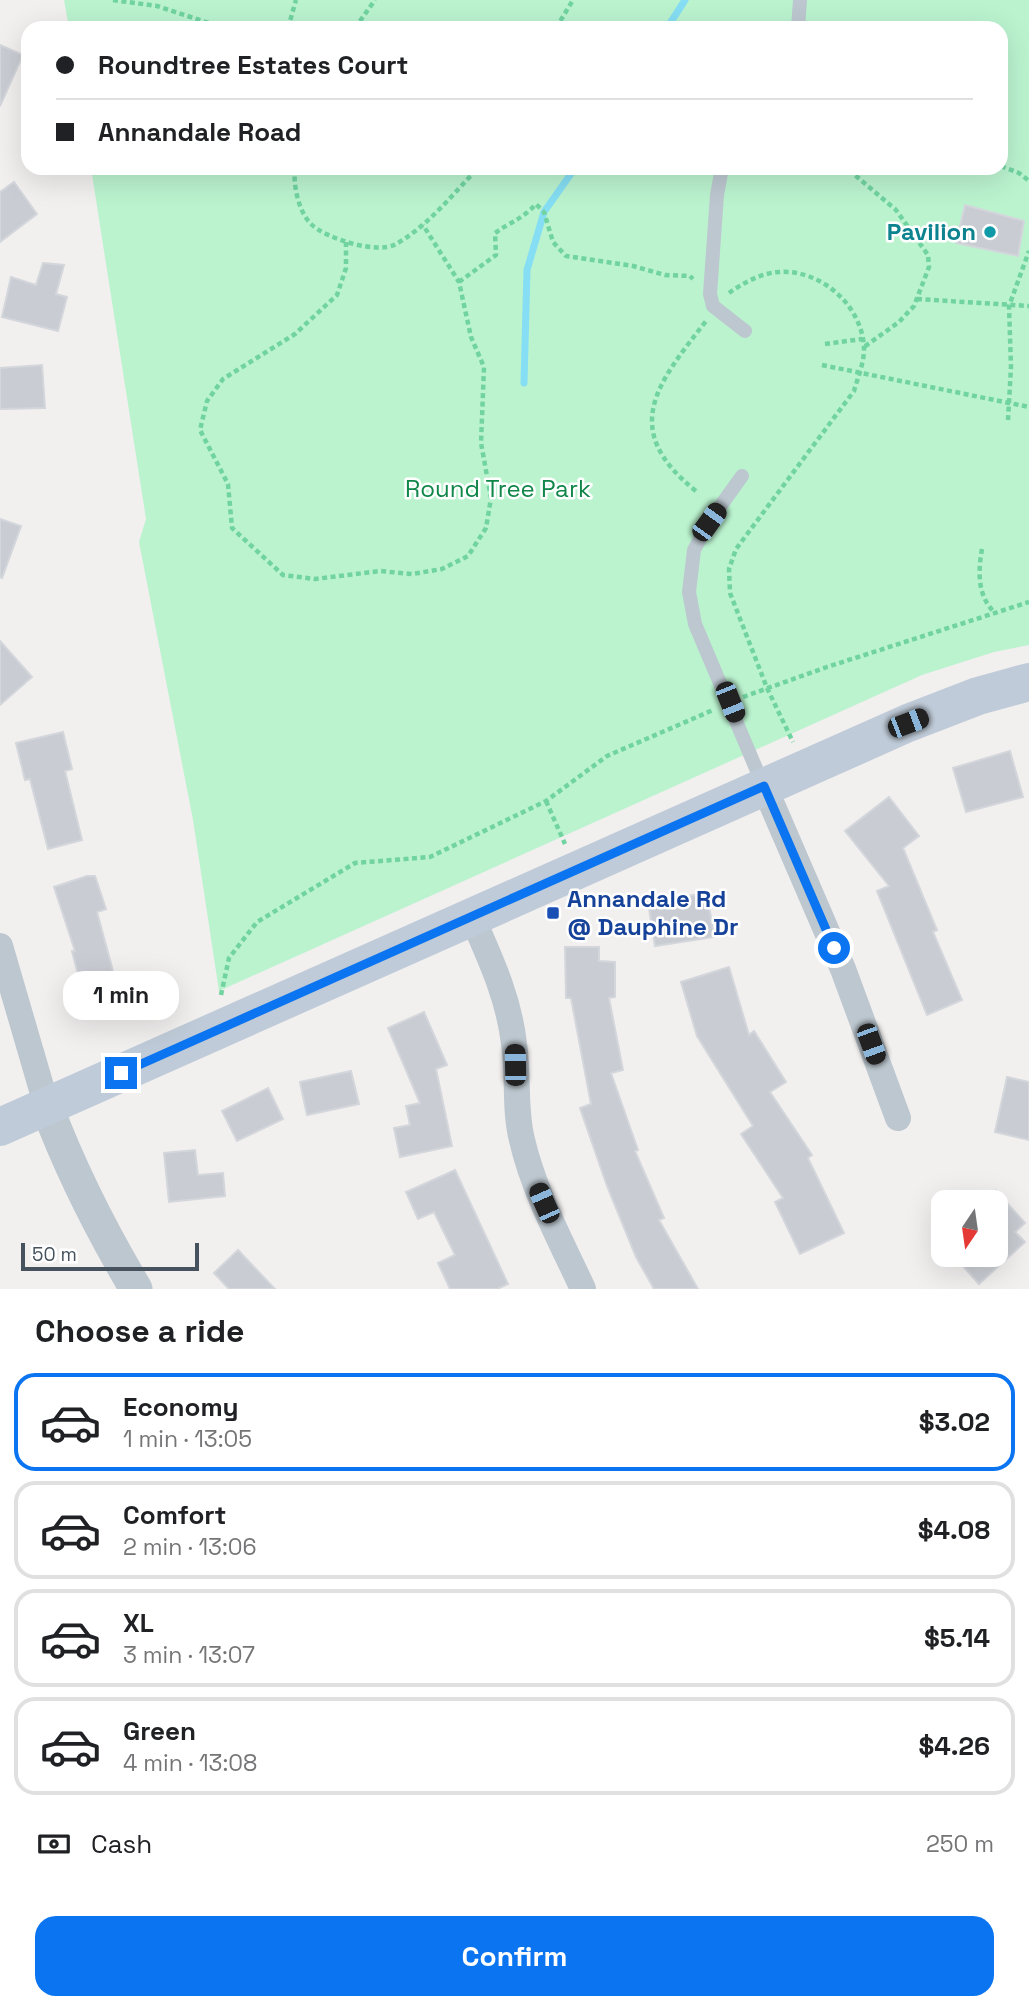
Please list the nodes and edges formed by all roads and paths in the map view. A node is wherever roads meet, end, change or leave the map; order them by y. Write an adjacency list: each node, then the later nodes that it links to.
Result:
1 (113, 0): 6 (path)
2 (296, 0): 7 (path)
3 (375, 0): 8 (path)
4 (573, 0): 9 (path)
5 (800, 0): 10 (lane)
6 (203, 21)
7 (290, 21)
8 (360, 21)
9 (560, 21)
10 (798, 21)
11 (1008, 169): 16 (path)
12 (296, 175): 18 (path)
13 (471, 175): 17 (path)
14 (721, 175): 21 (lane)
15 (855, 175): 22 (path)
16 (1029, 181)
17 (423, 225): 18 (path); 20 (path)
18 (346, 242): 20 (path)
19 (1029, 251): 23 (path)
20 (459, 282): 21 (path)
21 (710, 294): 25 (lane)
22 (917, 299): 23 (path); 29 (path)
23 (1009, 306): 24 (path); 32 (path)
24 (1029, 306)
25 (716, 309): 26 (lane); 27 (path); 36 (path)
26 (744, 331)
27 (862, 339): 28 (path); 29 (path)
28 (825, 344)
29 (864, 347): 31 (path)
30 (822, 365): 31 (path)
31 (860, 373): 32 (path); 41 (path)
32 (1009, 404): 33 (path); 34 (path)
33 (1029, 408)
34 (1008, 420)
35 (742, 476): 42 (lane)
36 (696, 491)
37 (982, 549): 39 (path)
38 (1029, 602): 39 (path)
39 (995, 613): 41 (path)
40 (1029, 682): 43 (main road)
41 (768, 688): 42 (path); 43 (path)
42 (730, 702): 44 (lane); 45 (path)
43 (805, 768): 44 (main road)
44 (764, 786): 46 (main road); 51 (street)
45 (545, 801): 46 (path); 49 (path)
46 (576, 870): 47 (main road)
47 (472, 917): 50 (main road); 54 (street)
48 (0, 946): 50 (street)
49 (221, 996)
50 (47, 1107): 52 (main road); 53 (street)
51 (898, 1118)
52 (0, 1127)
53 (136, 1289)
54 (583, 1289)

